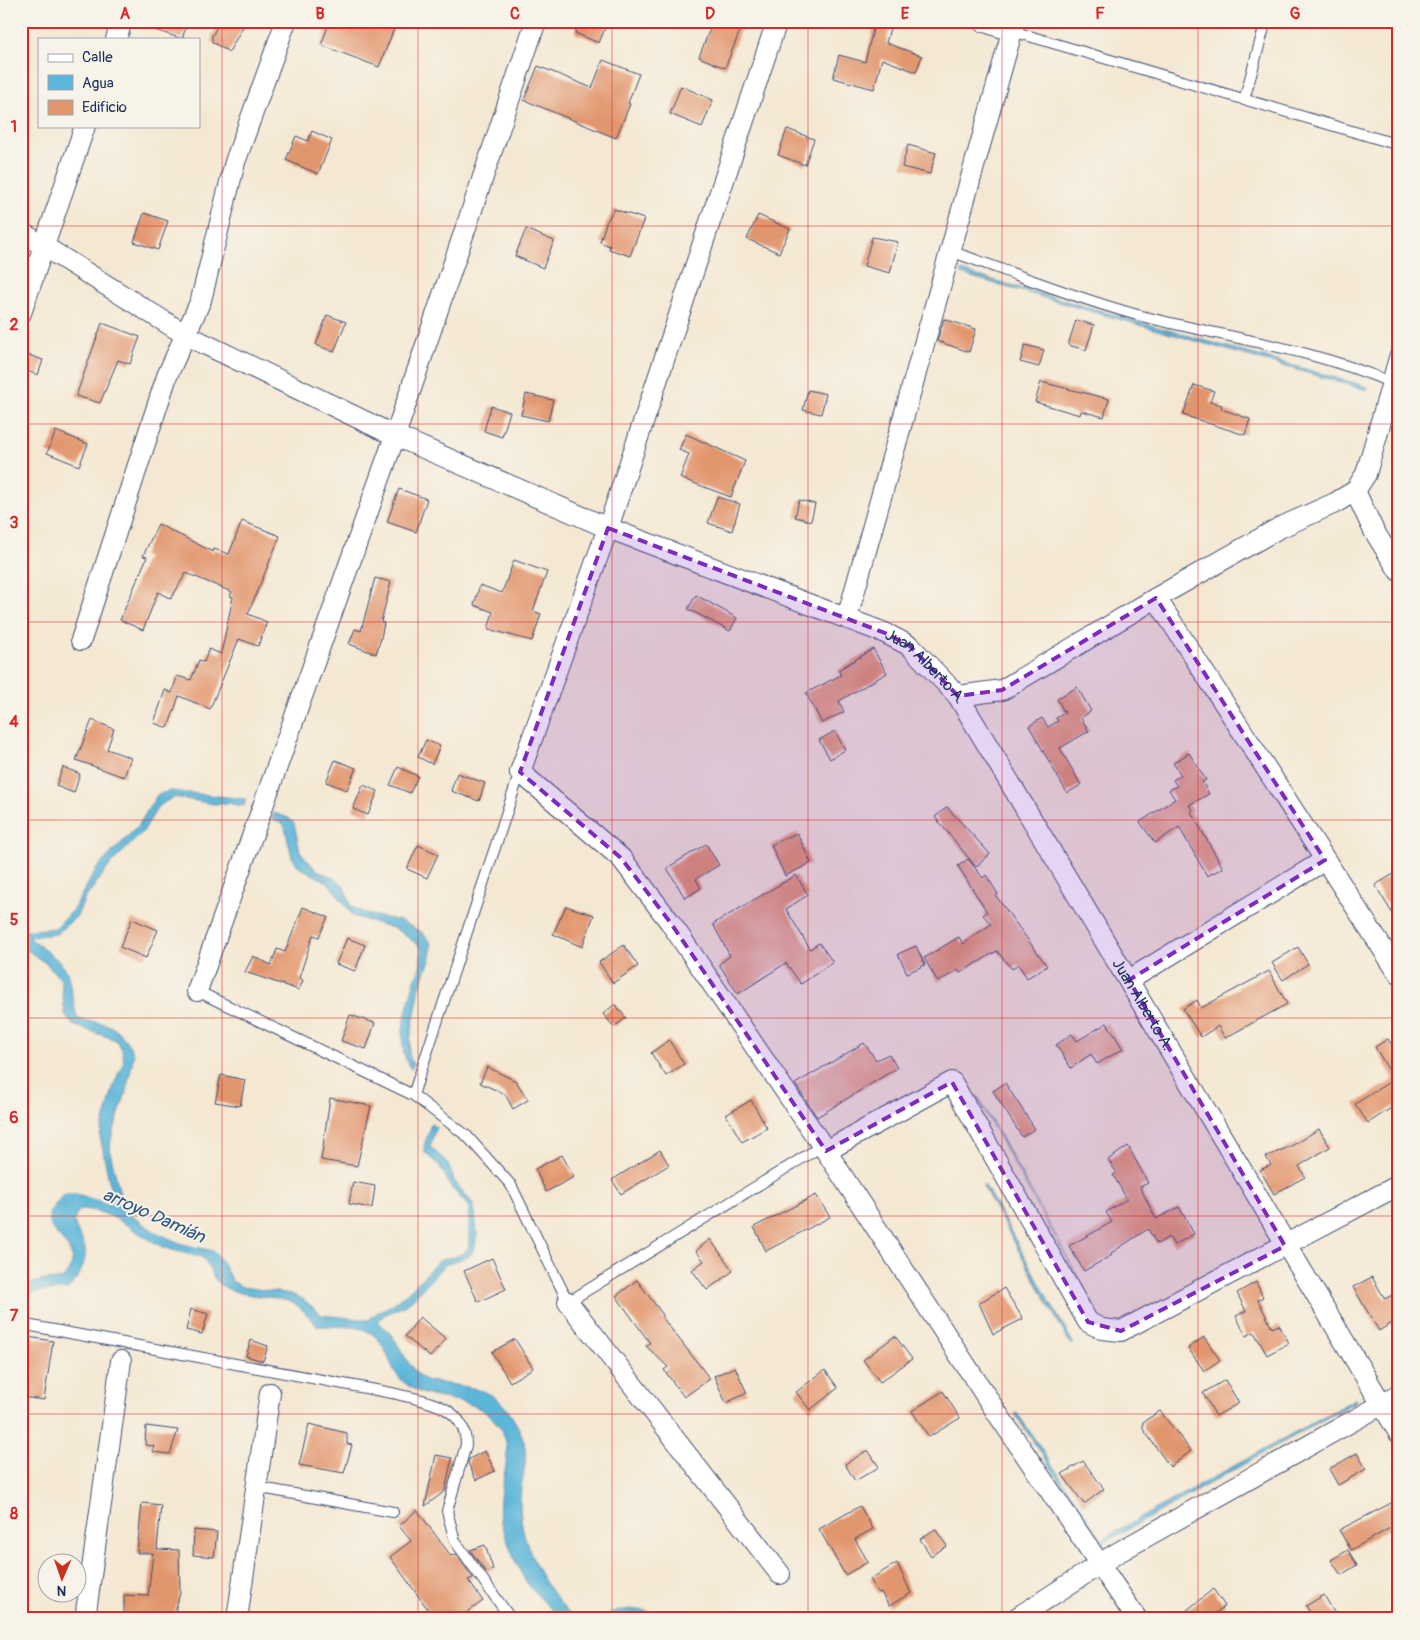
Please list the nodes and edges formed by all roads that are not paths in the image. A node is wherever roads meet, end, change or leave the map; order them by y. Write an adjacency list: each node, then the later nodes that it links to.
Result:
1 (122, 21): 8 (street)
2 (286, 21): 16 (street)
3 (536, 21): 19 (street)
4 (776, 21): 21 (street)
5 (982, 21): 7 (street)
6 (1266, 21): 9 (lane)
7 (1014, 26): 9 (lane); 14 (street)
8 (116, 38)
9 (1244, 100): 11 (lane)
10 (84, 128): 13 (street)
11 (1399, 145)
12 (21, 232): 13 (street, Juan Alberto A.)
13 (43, 246): 15 (street); 16 (street, Juan Alberto A.)
14 (950, 251): 18 (lane); 24 (street)
15 (21, 314)
16 (186, 335): 19 (street, Juan Alberto A.); 25 (street)
17 (1399, 358): 18 (street)
18 (1392, 383): 20 (street)
19 (395, 436): 21 (street, Juan Alberto A.); 31 (street)
20 (1355, 490): 22 (street); 23 (street)
21 (608, 528): 24 (street, Juan Alberto A.); 27 (street)
22 (1399, 571)
23 (1156, 598): 26 (street); 28 (street)
24 (847, 618): 26 (street, Juan Alberto A.)
25 (81, 640)
26 (958, 696): 30 (street, Juan Alberto A.)
27 (520, 772): 32 (lane); 33 (street)
28 (1325, 860): 29 (street); 30 (street)
29 (1399, 974)
30 (1129, 980): 35 (street, Juan Alberto A.)
31 (198, 991): 32 (lane)
32 (412, 1095): 36 (lane)
33 (824, 1148): 35 (street); 36 (lane); 44 (street)
34 (1399, 1185): 35 (street)
35 (1285, 1246): 40 (street, Juan Alberto A.)
36 (568, 1302): 45 (street)
37 (21, 1324): 48 (lane)
38 (121, 1361): 46 (street)
39 (270, 1393): 42 (street)
40 (1390, 1400): 41 (street, Juan Alberto A.); 44 (street)
41 (1399, 1433)
42 (256, 1487): 43 (lane); 47 (street)
43 (393, 1512)
44 (1100, 1565): 49 (street); 50 (street)
45 (780, 1574)
46 (85, 1619)
47 (237, 1619)
48 (510, 1619)
49 (1015, 1619)
50 (1137, 1619)

